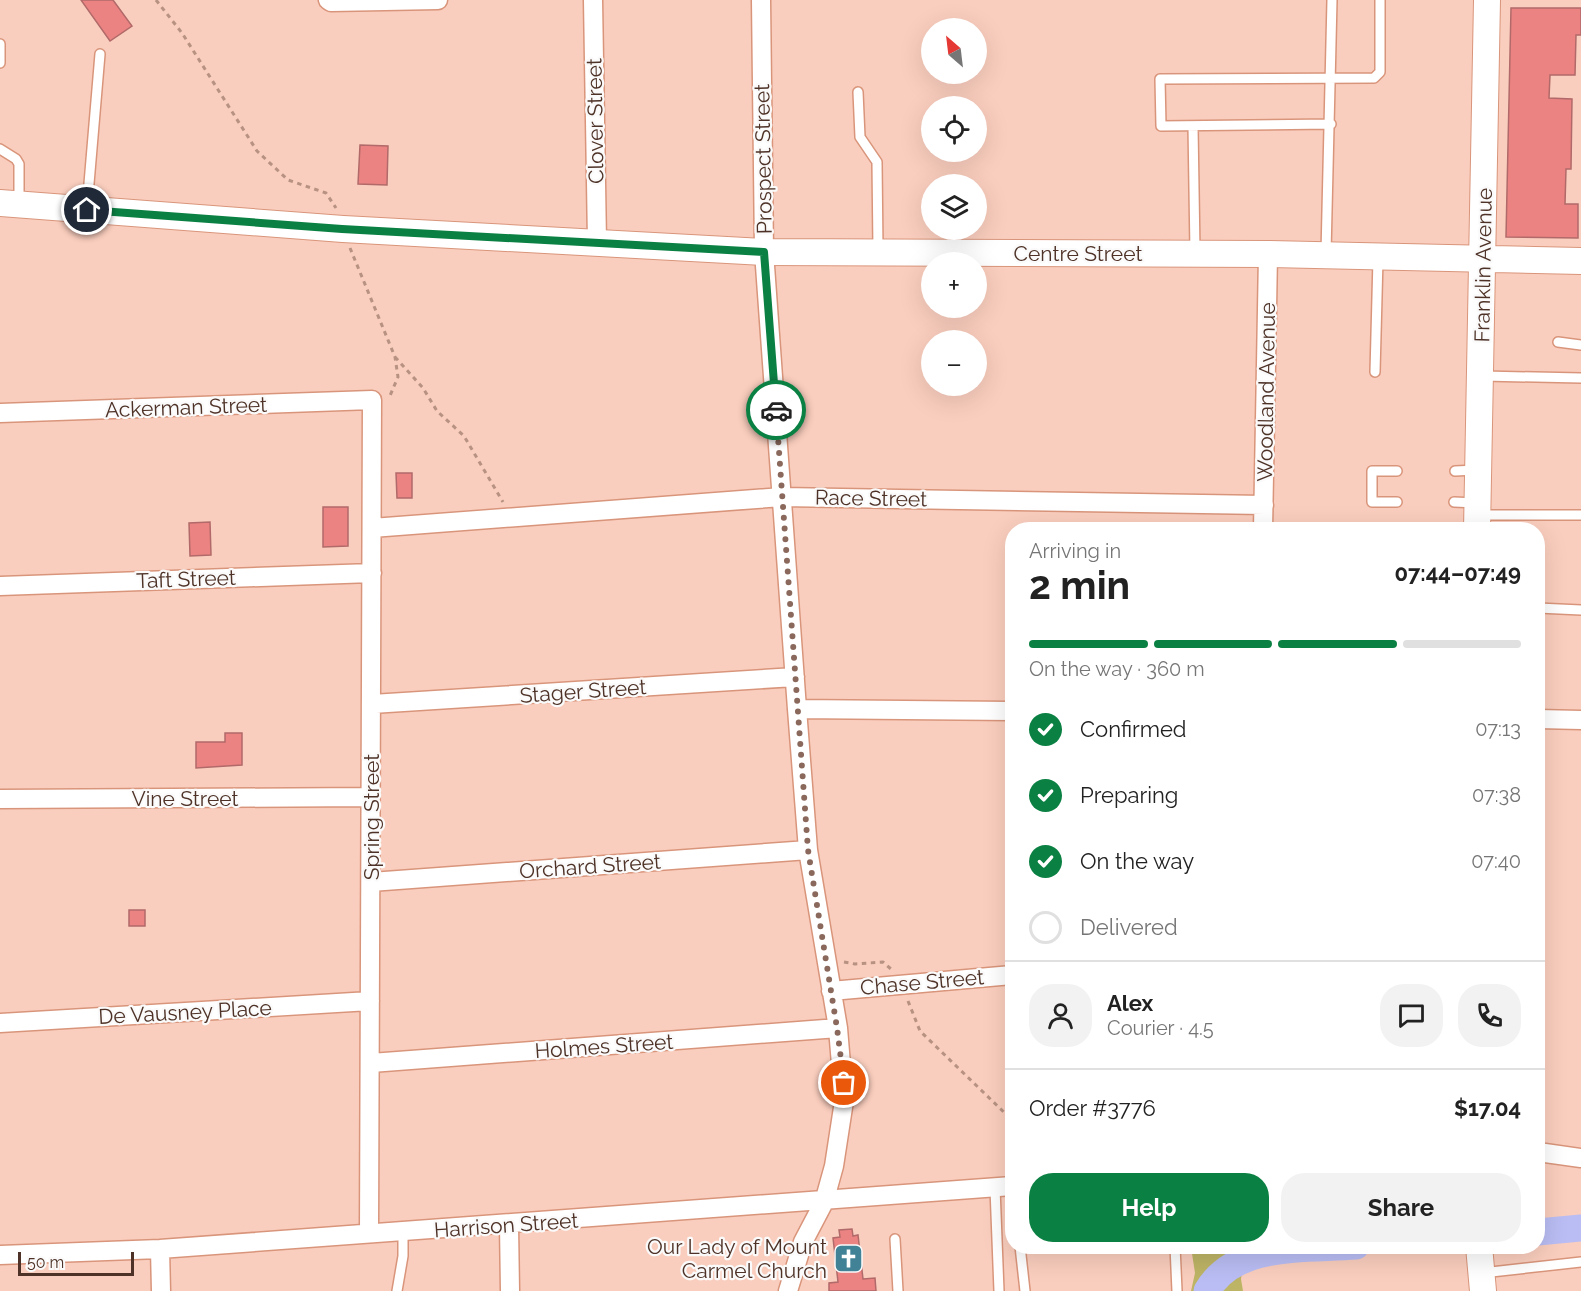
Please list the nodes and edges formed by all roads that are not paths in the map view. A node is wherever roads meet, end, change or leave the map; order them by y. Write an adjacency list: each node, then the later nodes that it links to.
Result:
1 (328, 0): 2 (street)
2 (438, 0)
3 (593, 0): 18 (street, Clover Street)
4 (761, 0): 19 (street, Prospect Street)
5 (1332, 0): 11 (lane)
6 (1380, 0): 11 (lane)
7 (1487, 0): 25 (street, Franklin Avenue)
8 (0, 44): 10 (lane)
9 (100, 54): 17 (lane)
10 (0, 63)
11 (1332, 78): 13 (lane); 14 (lane)
12 (858, 92): 20 (lane)
13 (1331, 124): 14 (lane); 23 (lane)
14 (1193, 126): 21 (lane)
15 (0, 149): 16 (lane)
16 (10, 204): 17 (street, Centre Street)
17 (87, 210): 18 (street, Centre Street)
18 (597, 242): 19 (street, Centre Street)
19 (764, 252): 20 (street, Centre Street); 35 (street, Prospect Street)
20 (878, 252): 21 (street, Centre Street)
21 (1195, 254): 22 (street, Centre Street)
22 (1268, 254): 23 (street, Centre Street); 37 (street, Woodland Avenue)
23 (1326, 256): 24 (street, Centre Street)
24 (1378, 257): 25 (street, Centre Street); 29 (lane)
25 (1483, 259): 26 (street, Centre Street); 30 (street, Franklin Avenue)
26 (1581, 261)
27 (1558, 342): 28 (lane)
28 (1581, 345)
29 (1375, 372)
30 (1480, 376): 31 (lane); 38 (street, Franklin Avenue)
31 (1581, 378)
32 (379, 404): 33 (street, Ackerman Street); 41 (street, Spring Street)
33 (0, 413)
34 (1397, 471): 36 (lane)
35 (782, 497): 37 (street, Race Street); 41 (street, Race Street); 46 (street, Prospect Street)
36 (1397, 502)
37 (1264, 505): 40 (street, Woodland Avenue)
38 (1472, 512): 39 (lane)
39 (1581, 515)
40 (1263, 522)
41 (372, 528): 42 (street, Spring Street)
42 (372, 573): 43 (street, Taft Street); 47 (street, Spring Street)
43 (0, 585)
44 (1545, 608): 45 (lane)
45 (1581, 610)
46 (795, 677): 47 (street, Stager Street); 48 (street, Prospect Street)
47 (372, 704): 52 (street, Spring Street)
48 (797, 709): 49 (street); 54 (street)
49 (1005, 711)
50 (1545, 719): 51 (street)
51 (1581, 720)
52 (370, 797): 53 (street, Vine Street); 55 (street, Spring Street)
53 (0, 799)
54 (808, 850): 55 (street, Orchard Street); 57 (street)
55 (371, 882): 58 (street, Spring Street)
56 (1005, 976): 57 (street, Chase Street)
57 (831, 991): 60 (street)
58 (370, 1001): 59 (street, De Vausney Place); 61 (street, Spring Street)
59 (0, 1023)
60 (837, 1028): 61 (street, Holmes Street); 65 (street)
61 (371, 1063): 68 (street, Spring Street)
62 (1545, 1153): 63 (street)
63 (1581, 1158)
64 (1004, 1187): 65 (street, Harrison Street); 82 (lane)
65 (824, 1202): 66 (street, Harrison Street); 80 (street)
66 (509, 1225): 67 (street, Harrison Street); 79 (street)
67 (403, 1231): 68 (street, Harrison Street); 78 (lane)
68 (369, 1233): 70 (street, Harrison Street)
69 (895, 1239): 81 (lane)
70 (160, 1249): 73 (street, Harrison Street); 77 (street)
71 (1021, 1254): 76 (lane)
72 (1176, 1254): 83 (lane)
73 (0, 1255)
74 (1581, 1262): 75 (lane)
75 (1481, 1267)
76 (1025, 1286)
77 (161, 1291)
78 (397, 1291)
79 (510, 1291)
80 (788, 1291)
81 (898, 1291)
82 (999, 1291)
83 (1176, 1291)

